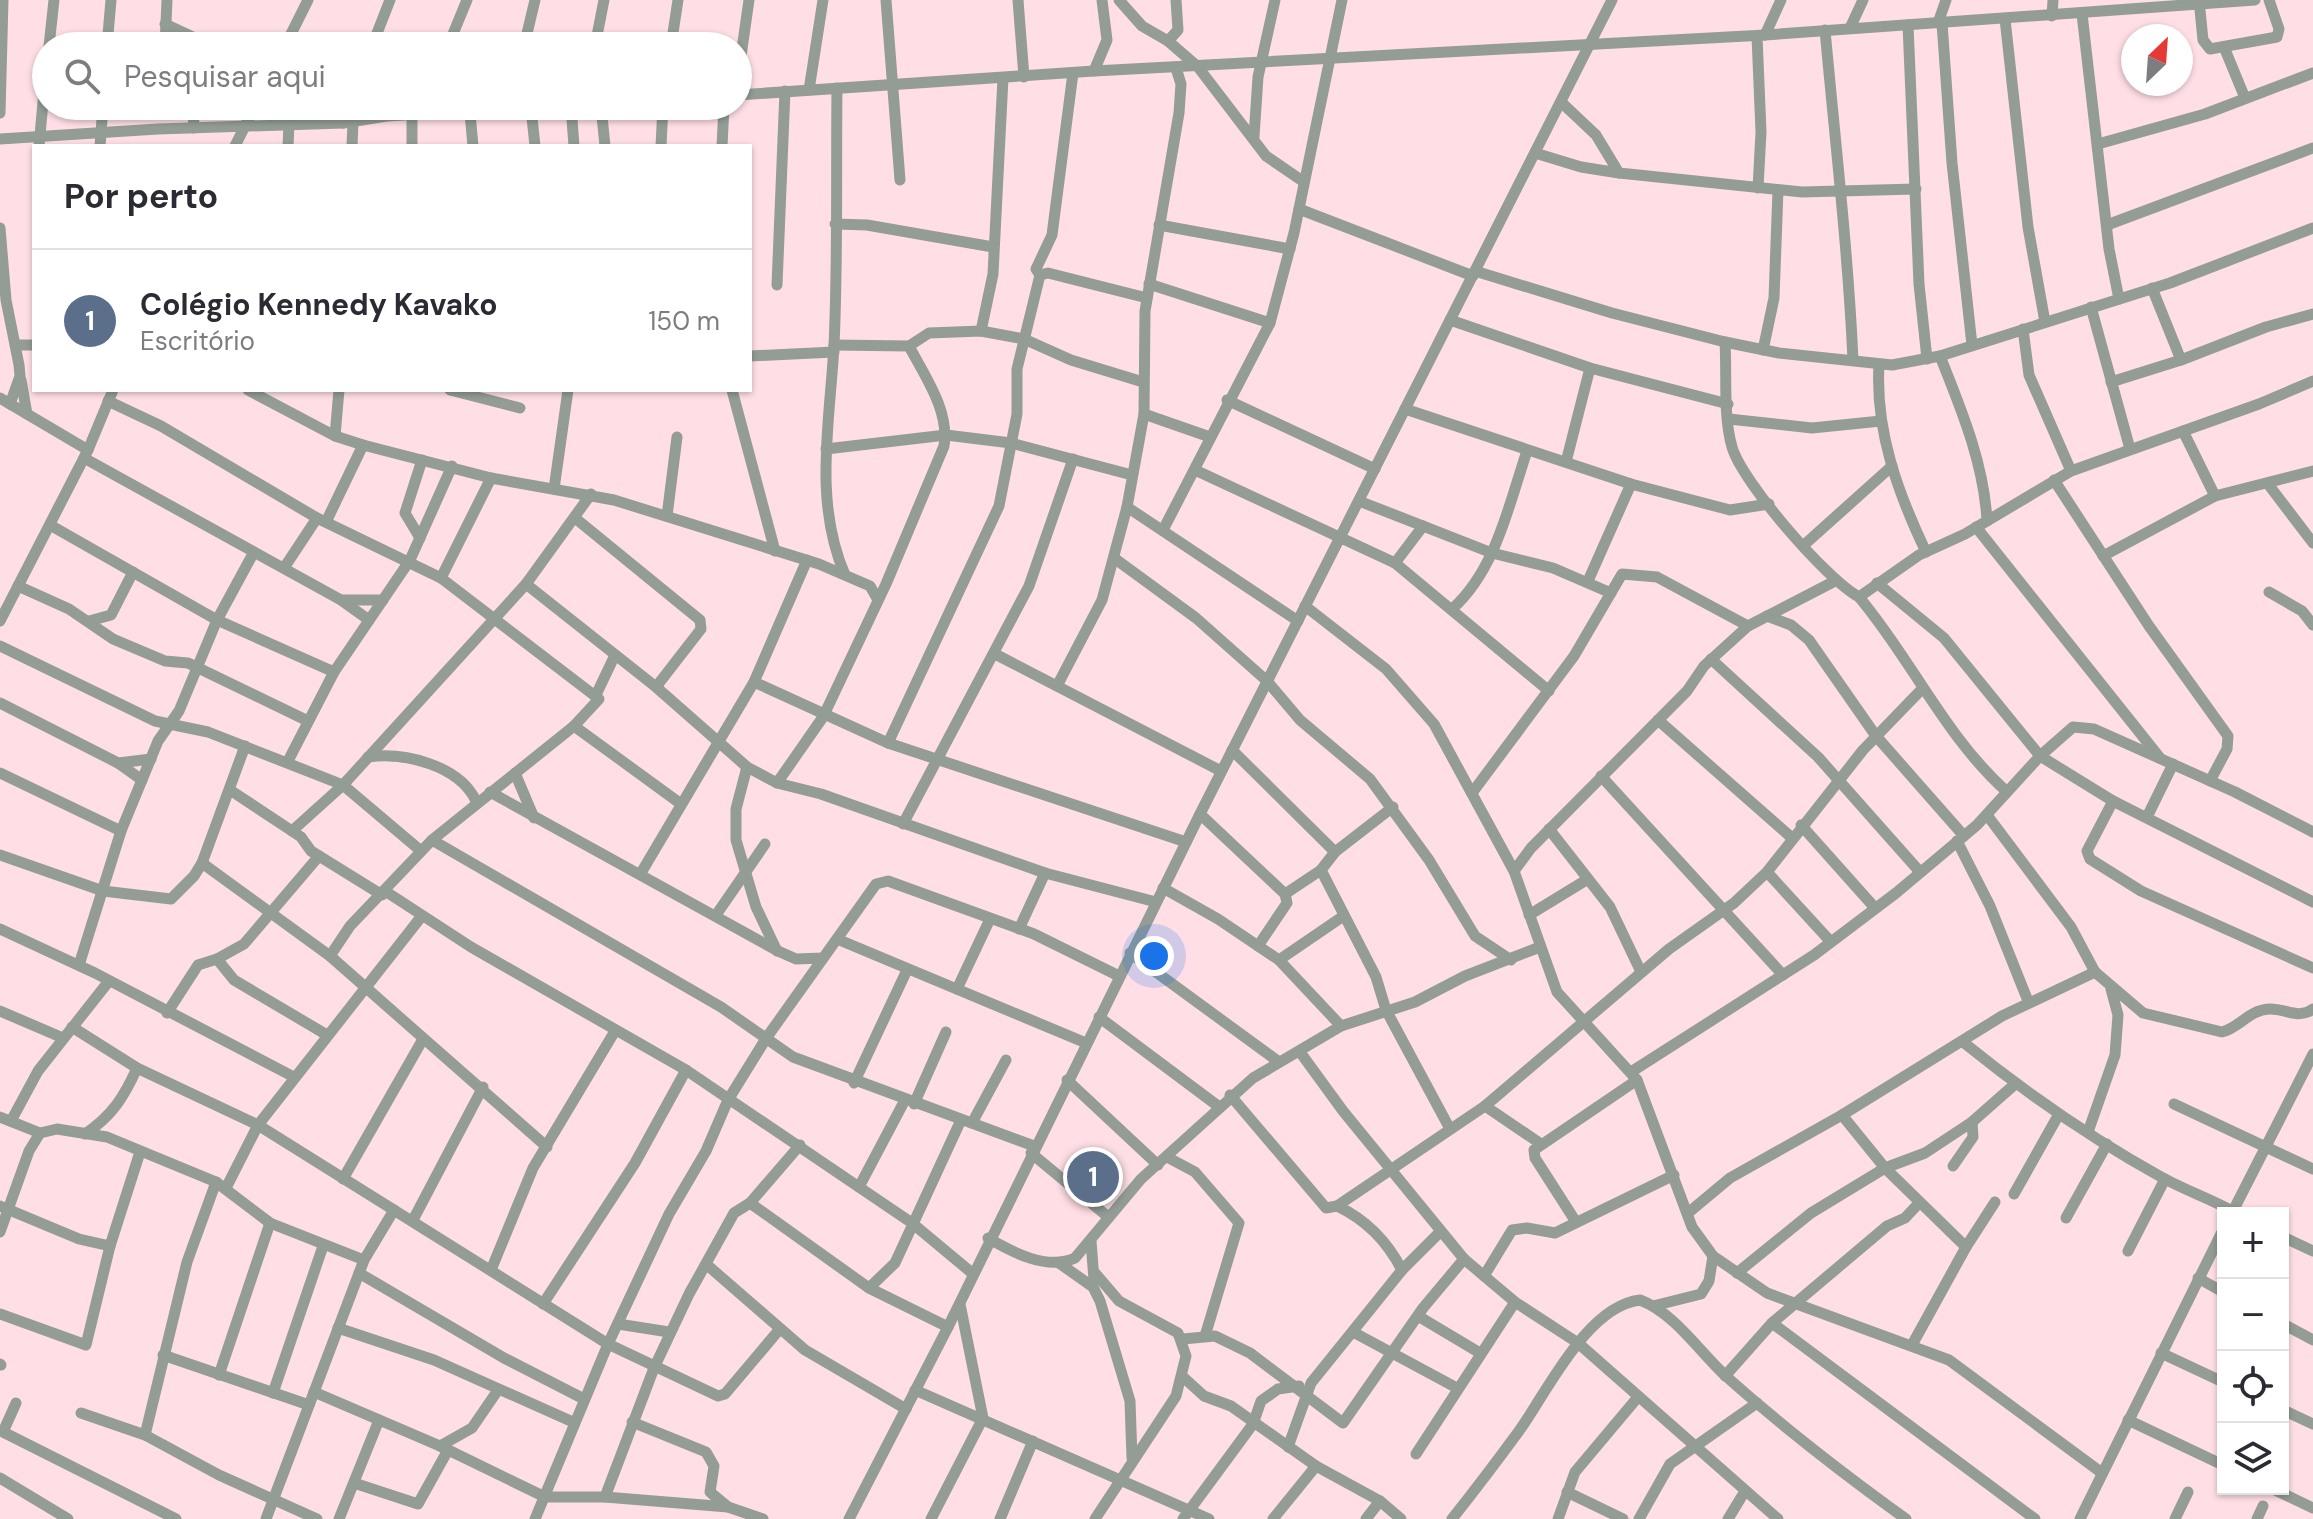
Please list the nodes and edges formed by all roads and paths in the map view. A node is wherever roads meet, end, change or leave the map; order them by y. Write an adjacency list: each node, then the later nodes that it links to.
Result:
1 (3, 0): 67 (street)
2 (54, 0): 36 (street)
3 (111, 0): 37 (street)
4 (167, 0): 32 (street)
5 (308, 0): 40 (street)
6 (390, 0): 41 (street)
7 (467, 0): 42 (street)
8 (535, 0): 43 (street)
9 (604, 0): 44 (street)
10 (678, 0): 45 (street)
11 (749, 0): 46 (street)
12 (823, 0): 62 (street)
13 (886, 0): 60 (street)
14 (1018, 0): 58 (street)
15 (1102, 0): 55 (street)
16 (1119, 0): 48 (street)
17 (1176, 0): 48 (street)
18 (1275, 0): 52 (street)
19 (1342, 0): 51 (street)
20 (1612, 0): 49 (street)
21 (1781, 0): 47 (street)
22 (1863, 0): 34 (street)
23 (1946, 0): 31 (street)
24 (2053, 0): 29 (street)
25 (2255, 0): 27 (street)
26 (2269, 0): 50 (street)
27 (2200, 3): 28 (street); 50 (street)
28 (2082, 14): 29 (street); 99 (street)
29 (2052, 16): 30 (street)
30 (2005, 19): 31 (street); 127 (street)
31 (1940, 23): 33 (street); 135 (street)
32 (165, 24): 38 (street); 39 (street)
33 (1908, 25): 34 (street); 106 (street)
34 (1850, 28): 35 (street)
35 (1825, 30): 47 (street); 108 (street)
36 (51, 32)
37 (108, 32)
38 (165, 32)
39 (182, 32)
40 (292, 32)
41 (377, 32)
42 (454, 32)
43 (527, 32)
44 (598, 32)
45 (673, 32)
46 (744, 32)
47 (1761, 36): 49 (street); 105 (street)
48 (1168, 41): 53 (street)
49 (1591, 44): 51 (street); 66 (street)
50 (2224, 47): 65 (street)
51 (1328, 60): 52 (street); 104 (street)
52 (1264, 63): 53 (street); 85 (street)
53 (1198, 67): 54 (street); 85 (street)
54 (1176, 68): 55 (street); 111 (street)
55 (1094, 71): 56 (street)
56 (1073, 73): 58 (street); 118 (street)
57 (2313, 73): 65 (street)
58 (1024, 77): 59 (street)
59 (1003, 78): 60 (street); 115 (street)
60 (894, 83): 61 (street); 103 (street)
61 (837, 88): 62 (street); 110 (street)
62 (809, 90): 63 (street)
63 (785, 91): 64 (street); 120 (street)
64 (752, 94)
65 (2245, 98): 99 (street)
66 (1561, 102): 101 (street); 102 (street)
67 (0, 113)
68 (41, 120): 87 (street)
69 (101, 120): 84 (street)
70 (194, 120): 83 (street)
71 (248, 120): 82 (street)
72 (366, 120): 80 (street)
73 (412, 120): 92 (street)
74 (471, 120): 93 (street)
75 (532, 120): 94 (street)
76 (572, 120): 95 (street)
77 (602, 120): 96 (street)
78 (662, 120): 97 (street)
79 (723, 120): 98 (street)
80 (348, 122): 81 (street); 91 (street)
81 (289, 124): 82 (street); 90 (street)
82 (246, 125): 83 (street); 89 (street)
83 (193, 128): 84 (street)
84 (100, 133): 87 (street); 88 (street)
85 (1254, 137): 104 (street)
86 (0, 139): 87 (street)
87 (39, 141)
88 (100, 144)
89 (236, 144)
90 (288, 144)
91 (352, 144)
92 (412, 144)
93 (473, 144)
94 (535, 144)
95 (574, 144)
96 (605, 144)
97 (661, 144)
98 (722, 144)
99 (2098, 144): 112 (street)
100 (2313, 148): 112 (street)
101 (1535, 153): 102 (street); 117 (street)
102 (1619, 173): 105 (street)
103 (900, 180)
104 (1304, 182): 109 (street)
105 (1758, 188): 107 (street)
106 (1916, 189): 108 (street); 141 (street)
107 (1778, 190): 108 (street); 138 (street)
108 (1840, 194): 142 (street)
109 (1299, 209): 116 (street); 117 (street)
110 (835, 224): 115 (street); 137 (street)
111 (1159, 225): 116 (street); 119 (street)
112 (2107, 225): 123 (street)
113 (0, 228): 133 (street)
114 (2313, 228): 121 (street)
115 (993, 247): 130 (street)
116 (1290, 249): 128 (street)
117 (1474, 274): 126 (street); 132 (street)
118 (1040, 275): 122 (street); 131 (street)
119 (1149, 284): 122 (street); 128 (street)
120 (777, 285)
121 (2152, 288): 123 (street); 143 (street)
122 (1147, 298): 148 (street)
123 (2119, 299): 124 (street)
124 (2091, 307): 127 (street); 149 (street)
125 (2313, 314): 143 (street)
126 (1450, 320): 145 (street); 160 (street)
127 (2045, 322): 129 (street)
128 (1270, 323): 156 (street)
129 (2023, 329): 135 (street); 183 (street)
130 (981, 331): 131 (street); 136 (street)
131 (1024, 339): 148 (street); 170 (street)
132 (1725, 342): 138 (street); 158 (street)
133 (16, 345): 134 (street); 146 (street)
134 (32, 345)
135 (1972, 345): 140 (street)
136 (909, 346): 137 (street); 166 (street)
137 (834, 348): 139 (street); 172 (street)
138 (1763, 350): 142 (street)
139 (752, 356)
140 (1940, 356): 141 (street); 199 (street)
141 (1927, 359): 144 (street)
142 (1853, 360): 144 (street)
143 (2181, 360): 149 (street)
144 (1879, 365): 164 (street)
145 (1590, 368): 158 (street); 178 (street)
146 (20, 376): 157 (street); 161 (street)
147 (2313, 381): 165 (street)
148 (1143, 382): 162 (street)
149 (2111, 382): 173 (street)
150 (252, 392): 167 (street)
151 (339, 392): 167 (street)
152 (458, 392): 159 (street)
153 (568, 392): 190 (street)
154 (733, 392): 207 (street)
155 (110, 396): 175 (street); 198 (street)
156 (1227, 400): 169 (street); 181 (street)
157 (5, 401): 161 (street)
158 (1728, 404): 163 (street)
159 (520, 408)
160 (1405, 409): 174 (street); 181 (street)
161 (27, 414): 175 (street)
162 (1144, 414): 169 (street); 185 (street)
163 (1729, 419): 164 (street); 194 (street)
164 (1881, 421): 180 (street)
165 (2183, 431): 173 (street); 192 (street)
166 (946, 435): 170 (street); 172 (street); 224 (street)
167 (335, 436): 171 (street)
168 (677, 437): 196 (street)
169 (1210, 437): 182 (street)
170 (1011, 443): 176 (street); 271 (street)
171 (363, 445): 177 (street); 198 (street)
172 (826, 449): 218 (street)
173 (2130, 449): 183 (street)
174 (1527, 451): 178 (street); 210 (street)
175 (86, 454): 200 (street); 208 (street)
176 (1073, 459): 185 (street); 247 (street)
177 (422, 460): 179 (street); 204 (street)
178 (1566, 462): 188 (street)
179 (452, 466): 186 (street); 204 (street)
180 (1892, 466): 206 (street); 209 (street)
181 (1375, 469): 193 (street)
182 (1195, 470): 202 (street); 203 (street)
183 (2071, 471): 187 (street)
184 (2313, 471): 189 (street)
185 (1132, 475): 195 (street)
186 (491, 478): 190 (street); 219 (street)
187 (2054, 480): 199 (street); 211 (street)
188 (1631, 484): 194 (street); 220 (street)
189 (2268, 484): 192 (street); 205 (street)
190 (554, 489): 191 (street)
191 (591, 494): 196 (street); 197 (street)
192 (2215, 496): 211 (street)
193 (1359, 501): 201 (street); 203 (street)
194 (1769, 504): 206 (street)
195 (1127, 507): 202 (street); 212 (street)
196 (667, 516): 207 (street)
197 (575, 518): 223 (street); 255 (street)
198 (322, 520): 213 (street); 216 (street)
199 (1982, 524): 209 (street); 277 (street)
200 (50, 525): 217 (street); 225 (street)
201 (1423, 526): 210 (street); 215 (street)
202 (1163, 530): 243 (street)
203 (1341, 535): 215 (street); 235 (street)
204 (420, 538): 213 (street)
205 (2313, 543)
206 (1804, 545): 221 (street)
207 (775, 551): 214 (street)
208 (254, 552): 216 (street); 239 (street)
209 (1926, 552): 222 (street)
210 (1492, 553): 220 (street); 236 (street)
211 (2103, 556): 290 (street)
212 (1114, 558): 252 (street); 254 (street)
213 (410, 560): 219 (street); 233 (street)
214 (807, 560): 218 (street); 253 (street)
215 (1395, 563): 236 (street)
216 (284, 568): 232 (street)
217 (133, 572): 239 (street); 242 (street)
218 (845, 575): 226 (street)
219 (441, 578): 238 (street)
220 (1588, 581): 229 (street)
221 (1835, 581): 230 (street); 237 (street)
222 (1877, 583): 230 (street); 274 (street)
223 (526, 584): 238 (street); 248 (street)
224 (886, 584): 226 (street); 234 (street)
225 (18, 586): 231 (street); 242 (street)
226 (870, 586): 234 (street)
227 (0, 590): 231 (street)
228 (2269, 592): 244 (street)
229 (1611, 593): 245 (street); 257 (street)
230 (1859, 597): 256 (street)
231 (11, 600): 241 (street)
232 (341, 600): 233 (street); 240 (street)
233 (383, 600): 240 (street)
234 (878, 600): 261 (street)
235 (1305, 606): 243 (street); 296 (street)
236 (1452, 609): 257 (street)
237 (1767, 616): 245 (street); 268 (street)
238 (495, 618): 258 (street); 275 (street)
239 (217, 620): 250 (street); 251 (street)
240 (369, 620): 251 (street)
241 (0, 621)
242 (89, 621): 250 (street)
243 (1298, 621): 252 (street)
244 (2313, 625)
245 (1748, 626): 249 (street)
246 (0, 646): 263 (street)
247 (995, 654): 254 (street); 276 (street)
248 (615, 655): 255 (street); 258 (street)
249 (1711, 659): 262 (street); 288 (street)
250 (196, 666): 260 (street); 264 (street)
251 (334, 672): 264 (street)
252 (1267, 681): 273 (street); 300 (street)
253 (754, 682): 261 (street); 270 (street)
254 (1057, 686): 283 (street)
255 (656, 687): 270 (street)
256 (1922, 689): 268 (street); 294 (street)
257 (1549, 691): 296 (street)
258 (596, 695): 267 (street)
259 (0, 703): 280 (street)
260 (179, 711): 265 (street); 266 (street)
261 (823, 717): 271 (street); 289 (street)
262 (1658, 720): 286 (street); 311 (street)
263 (155, 721): 265 (street); 269 (street)
264 (308, 721): 279 (street)
265 (171, 725): 266 (street); 269 (street)
266 (187, 726): 272 (street)
267 (574, 726): 285 (street); 299 (street)
268 (1876, 736): 288 (street); 312 (street)
269 (158, 741): 278 (street)
270 (721, 743): 282 (street); 299 (street)
271 (888, 743): 276 (street)
272 (245, 746): 279 (street); 292 (street)
273 (1232, 750): 283 (street); 317 (street)
274 (2040, 756): 277 (street); 294 (street); 298 (street)
275 (368, 757): 291 (street); 297 (street)
276 (936, 758): 305 (street); 314 (street)
277 (2160, 758): 281 (street)
278 (151, 759): 280 (street); 287 (street)
279 (288, 761): 291 (street)
280 (118, 763): 287 (street)
281 (2173, 764): 290 (street); 303 (street)
282 (747, 767): 289 (street); 293 (street)
283 (1221, 771): 301 (street)
284 (0, 773): 308 (street)
285 (515, 773): 295 (street); 304 (street)
286 (1601, 776): 307 (street); 337 (street)
287 (142, 780): 308 (street)
288 (1839, 780): 306 (street); 325 (street)
289 (773, 781): 293 (street); 305 (street)
290 (2210, 781): 310 (street)
291 (343, 785): 309 (street); 316 (street)
292 (230, 790): 309 (street); 320 (street)
293 (743, 791): 321 (street)
294 (2006, 791): 302 (street)
295 (490, 792): 297 (street); 304 (street)
296 (1472, 793): 323 (street)
297 (476, 801): 313 (street)
298 (2113, 801): 303 (street); 358 (street)
299 (681, 804): 326 (street)
300 (1393, 807): 317 (street); 356 (street)
301 (1200, 814): 314 (street); 332 (street)
302 (1987, 815): 312 (street); 361 (street)
303 (2147, 817): 334 (street)
304 (534, 819): 326 (street)
305 (903, 824): 327 (street)
306 (1801, 825): 311 (street); 335 (street)
307 (1549, 829): 323 (street); 328 (street)
308 (121, 831): 330 (street)
309 (292, 831): 319 (street)
310 (2313, 832)
311 (1792, 838): 324 (street)
312 (1961, 838): 325 (street); 369 (street)
313 (432, 840): 316 (street); 381 (street)
314 (1186, 842): 329 (street)
315 (765, 844): 321 (street)
316 (421, 851): 331 (street)
317 (1335, 852): 322 (street)
318 (0, 855): 330 (street)
319 (319, 856): 331 (street); 336 (street)
320 (202, 863): 330 (street); 336 (street)
321 (748, 870): 338 (street); 349 (street)
322 (1321, 870): 332 (street); 341 (street)
323 (1514, 871): 339 (street)
324 (1767, 872): 337 (street); 346 (street)
325 (1920, 872): 335 (street)
326 (641, 873): 338 (street)
327 (1045, 873): 333 (street); 344 (street)
328 (1588, 879): 339 (street); 360 (street)
329 (1163, 888): 333 (street); 347 (street)
330 (103, 891): 357 (street)
331 (383, 893): 340 (street); 351 (street)
332 (1285, 894): 347 (street)
333 (1156, 902): 350 (street)
334 (2313, 902)
335 (1875, 908): 346 (street)
336 (272, 912): 351 (street); 353 (street)
337 (1724, 912): 360 (street); 362 (street)
338 (716, 915): 349 (street)
339 (1529, 915): 348 (street)
340 (421, 917): 366 (street); 378 (street)
341 (1342, 917): 355 (street); 371 (street)
342 (990, 919): 344 (street); 345 (street); 367 (street)
343 (0, 929): 357 (street)
344 (1019, 929): 363 (street)
345 (837, 939): 352 (street); 359 (street)
346 (1831, 942): 362 (street)
347 (1258, 946): 355 (street)
348 (1540, 947): 356 (street); 375 (street)
349 (778, 951): 354 (street)
350 (1130, 953): 363 (street); 389 (street)
351 (330, 956): 366 (street)
352 (823, 958): 354 (street); 364 (street)
353 (217, 959): 373 (street); 380 (street)
354 (796, 959): 364 (street)
355 (1279, 960): 376 (street)
356 (1511, 960): 371 (street)
357 (79, 965): 365 (street)
358 (2313, 968)
359 (907, 970): 367 (street); 395 (street)
360 (1641, 972): 375 (street)
361 (2095, 972): 368 (street); 369 (street)
362 (1783, 975): 392 (street)
363 (1119, 976): 374 (street)
364 (807, 980): 381 (street)
365 (109, 981): 373 (street); 377 (street)
366 (365, 987): 380 (street); 383 (street)
367 (957, 989): 385 (street)
368 (2111, 989): 370 (street); 411 (street)
369 (2028, 1001): 384 (street)
370 (2313, 1009)
371 (1386, 1010): 376 (street); 410 (street)
372 (0, 1011): 382 (street)
373 (167, 1013): 393 (street)
374 (1099, 1017): 385 (street); 402 (street)
375 (1584, 1020): 392 (street); 403 (street)
376 (1341, 1026): 386 (street)
377 (72, 1027): 382 (street); 390 (street)
378 (615, 1031): 391 (street); 417 (street)
379 (946, 1032): 400 (street)
380 (327, 1035): 393 (street)
381 (767, 1037): 395 (street); 399 (street)
382 (63, 1038): 406 (street)
383 (423, 1039): 397 (street); 427 (street)
384 (1963, 1042): 396 (street); 405 (street)
385 (1086, 1043): 394 (street)
386 (1300, 1052): 389 (street); 424 (street)
387 (2313, 1054): 418 (street)
388 (1006, 1060): 407 (street)
389 (1279, 1062): 398 (street)
390 (137, 1068): 409 (street); 413 (street)
391 (686, 1070): 399 (street); 476 (street)
392 (1634, 1076): 414 (street); 426 (street)
393 (294, 1077): 409 (street)
394 (1067, 1080): 419 (street); 421 (street)
395 (854, 1083): 400 (street)
396 (2014, 1085): 404 (street); 408 (street)
397 (483, 1087): 417 (street); 443 (street)
398 (1230, 1095): 402 (street); 435 (street)
399 (728, 1100): 416 (street); 482 (street)
400 (910, 1102): 407 (street); 430 (street)
401 (2174, 1104): 418 (street)
402 (1218, 1106): 421 (street)
403 (1485, 1106): 410 (street); 414 (street)
404 (2059, 1114): 411 (street); 431 (street)
405 (1842, 1115): 423 (street); 440 (street)
406 (6, 1119): 412 (street)
407 (967, 1122): 419 (street); 446 (street)
408 (1972, 1122): 422 (street); 423 (street)
409 (258, 1125): 427 (street); 429 (street)
410 (1450, 1129): 424 (street)
411 (2088, 1132): 415 (street)
412 (40, 1133): 413 (street); 438 (street)
413 (85, 1134): 420 (street)
414 (1541, 1144): 444 (street)
415 (2107, 1144): 428 (street); 442 (street)
416 (800, 1145): 430 (street); 433 (street)
417 (547, 1147): 463 (street)
418 (2267, 1147): 425 (street); 437 (street)
419 (1033, 1149): 441 (street); 449 (street)
420 (140, 1152): 429 (street); 453 (street)
421 (1162, 1161): 441 (street); 489 (street)
422 (1953, 1166)
423 (1885, 1168): 434 (street); 468 (street)
424 (1392, 1169): 435 (street); 448 (street)
425 (2313, 1169)
426 (1674, 1175): 440 (street); 444 (street)
427 (343, 1179): 439 (street)
428 (2165, 1179): 436 (street); 456 (street)
429 (221, 1185): 445 (street); 498 (street)
430 (859, 1187): 446 (street)
431 (2014, 1194)
432 (1995, 1202): 455 (street)
433 (750, 1203): 462 (street); 472 (street)
434 (1919, 1203): 455 (street); 477 (street)
435 (1337, 1206): 464 (street)
436 (2224, 1207)
437 (2237, 1207)
438 (4, 1208): 447 (street); 453 (street)
439 (394, 1210): 443 (street); 460 (street)
440 (1688, 1213): 458 (street)
441 (1107, 1216): 451 (street)
442 (2066, 1218)
443 (413, 1220): 463 (street)
444 (1576, 1222): 469 (street)
445 (270, 1223): 454 (street); 500 (street)
446 (912, 1223): 466 (street); 472 (street)
447 (0, 1232)
448 (1440, 1232): 459 (street); 464 (street)
449 (988, 1238): 461 (street); 466 (street)
450 (2289, 1240): 457 (street)
451 (1091, 1241): 461 (street); 467 (street)
452 (2217, 1242): 470 (street)
453 (110, 1246): 479 (street)
454 (323, 1246): 460 (street); 509 (street)
455 (1966, 1247): 494 (street)
456 (2128, 1251)
457 (2313, 1251)
458 (1713, 1256): 468 (street); 478 (street)
459 (1464, 1259): 469 (street); 480 (street)
460 (364, 1260): 465 (street)
461 (1059, 1263): 471 (street)
462 (706, 1264): 486 (street); 487 (street)
463 (491, 1270): 476 (street)
464 (1402, 1270): 488 (street)
465 (359, 1273): 485 (street); 511 (street)
466 (972, 1273): 475 (street)
467 (1095, 1273): 471 (street); 490 (street)
468 (1737, 1273): 477 (street)
469 (1484, 1276): 474 (street)
470 (2198, 1278): 473 (street); 497 (street)
471 (1093, 1287): 532 (street)
472 (869, 1288): 483 (street)
473 (2217, 1289)
474 (1515, 1302): 492 (street); 496 (street)
475 (960, 1303): 483 (street); 518 (street)
476 (543, 1304): 493 (street)
477 (1798, 1304): 481 (street); 494 (street)
478 (1653, 1306): 492 (street); 502 (street)
479 (0, 1314)
480 (1418, 1316): 495 (street); 496 (street)
481 (1772, 1323): 502 (street); 573 (street)
482 (618, 1324): 487 (street); 493 (street)
483 (948, 1327): 507 (street)
484 (2289, 1327): 491 (street)
485 (338, 1328): 506 (street); 508 (street)
486 (779, 1330): 499 (street); 515 (street)
487 (669, 1332): 499 (street)
488 (1353, 1332): 495 (street); 504 (street)
489 (1210, 1336): 490 (street); 504 (street)
490 (1183, 1339): 501 (street)
491 (2313, 1340)
492 (1578, 1343): 510 (street); 566 (street)
493 (608, 1344): 499 (street); 511 (street)
494 (1912, 1345): 535 (street)
495 (1393, 1353): 504 (street); 505 (street)
496 (1480, 1353): 505 (street)
497 (2161, 1353): 503 (street); 520 (street)
498 (163, 1355): 500 (street); 526 (street)
499 (654, 1368): 522 (street)
500 (219, 1375): 509 (street)
501 (1182, 1376): 523 (street); 532 (street)
502 (1725, 1376): 513 (street)
503 (2217, 1379)
504 (1305, 1388): 523 (street); 528 (street)
505 (1457, 1388): 531 (street)
506 (498, 1390): 521 (street); 529 (street)
507 (915, 1390): 515 (street); 518 (street)
508 (314, 1392): 514 (street); 519 (street)
509 (273, 1393): 514 (street)
510 (1638, 1397): 530 (street); 540 (street)
511 (584, 1399): 521 (street)
512 (16, 1403): 525 (street)
513 (1757, 1403): 530 (street); 572 (street)
514 (309, 1405): 545 (street)
515 (906, 1409): 558 (street)
516 (81, 1413): 526 (street)
517 (2289, 1413): 524 (street)
518 (983, 1418): 527 (street); 559 (street)
519 (379, 1420): 529 (street); 538 (street)
520 (2128, 1420): 533 (street); 535 (street)
521 (573, 1422): 543 (street)
522 (632, 1422): 544 (street); 548 (street)
523 (1253, 1424): 528 (street); 550 (street)
524 (2313, 1424)
525 (2, 1435): 553 (street)
526 (145, 1435): 545 (street)
527 (1033, 1441): 537 (street); 560 (street)
528 (1288, 1447): 534 (street)
529 (444, 1448): 538 (street); 543 (street)
530 (1696, 1449): 539 (street); 569 (street)
531 (1416, 1454)
532 (1132, 1459): 537 (street)
533 (2217, 1462)
534 (1316, 1466): 546 (street); 563 (street)
535 (2102, 1473): 574 (street)
536 (0, 1478): 552 (street)
537 (1120, 1478): 550 (street); 561 (street)
538 (354, 1483): 556 (street)
539 (1745, 1491): 570 (street); 571 (street)
540 (1567, 1492): 567 (street); 568 (street)
541 (2188, 1492): 575 (street)
542 (2286, 1495): 549 (street)
543 (545, 1497): 544 (street); 551 (street)
544 (605, 1497): 548 (street)
545 (273, 1500): 554 (street); 555 (street)
546 (1380, 1501): 564 (street); 565 (street)
547 (2263, 1506): 576 (street)
548 (728, 1507): 557 (street)
549 (2313, 1508)
550 (1186, 1514): 562 (street)
551 (537, 1518)
552 (68, 1519)
553 (176, 1519)
554 (266, 1519)
555 (317, 1519)
556 (339, 1519)
557 (763, 1519)
558 (849, 1519)
559 (931, 1519)
560 (1000, 1519)
561 (1095, 1519)
562 (1209, 1519)
563 (1273, 1519)
564 (1366, 1519)
565 (1401, 1519)
566 (1452, 1519)
567 (1558, 1519)
568 (1623, 1519)
569 (1639, 1519)
570 (1728, 1519)
571 (1778, 1519)
572 (1906, 1519)
573 (2035, 1519)
574 (2080, 1519)
575 (2175, 1519)
576 (2257, 1519)

